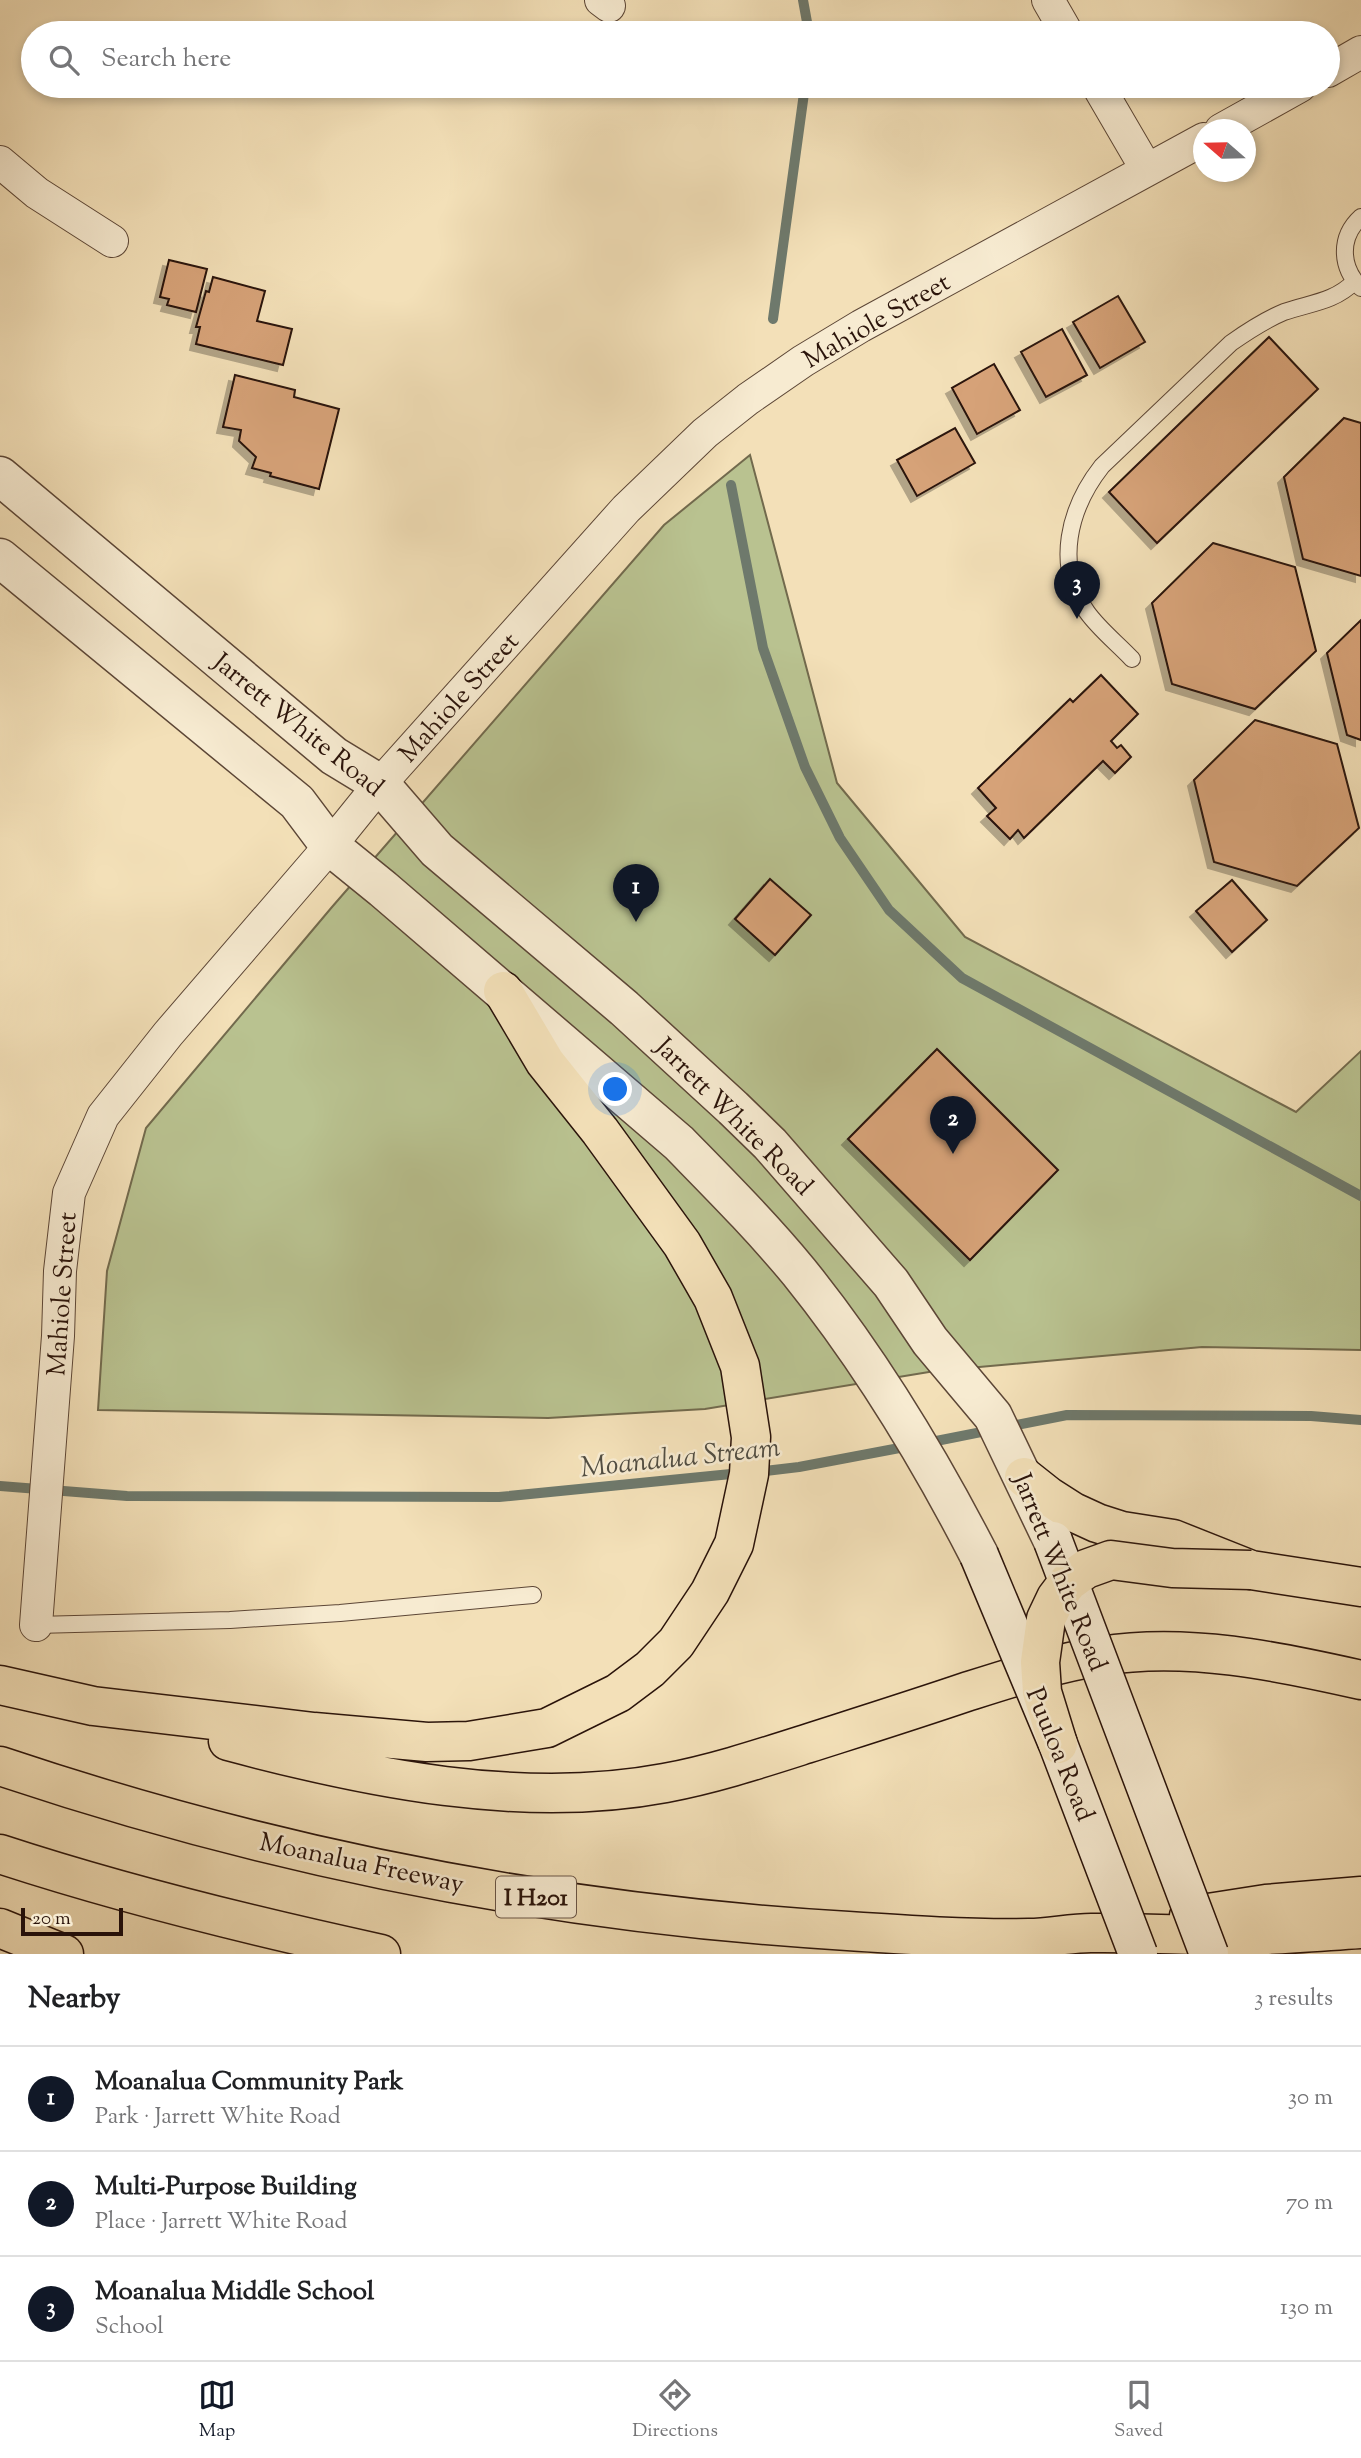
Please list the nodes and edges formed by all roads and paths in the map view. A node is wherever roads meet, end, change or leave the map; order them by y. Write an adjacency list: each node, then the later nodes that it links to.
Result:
1 (1048, 0): 2 (street)
2 (1061, 21)
3 (1361, 52): 4 (street)
4 (1340, 64)
5 (1105, 98): 10 (street)
6 (1278, 98): 7 (street)
7 (1241, 119)
8 (1193, 145): 10 (street, Mahiole Street)
9 (0, 162): 12 (street)
10 (1147, 170): 17 (street, Mahiole Street)
11 (1361, 216): 13 (lane)
12 (112, 241)
13 (1358, 285): 16 (lane)
14 (0, 475): 17 (street, Jarrett White Road)
15 (0, 558): 18 (street)
16 (1132, 659)
17 (380, 784): 18 (street, Mahiole Street); 20 (street, Jarrett White Road)
18 (330, 846): 19 (street); 25 (street, Mahiole Street)
19 (503, 991): 28 (highway); 29 (street, Puuloa Road, bridge)
20 (1024, 1477): 21 (highway); 22 (street, Jarrett White Road, bridge)
21 (1251, 1570): 22 (highway, bridge); 23 (highway)
22 (1068, 1582): 29 (highway, bridge); 39 (street, Jarrett White Road, bridge)
23 (1361, 1587)
24 (533, 1595): 25 (lane)
25 (36, 1625)
26 (1361, 1680): 28 (highway, bridge)
27 (0, 1685): 28 (highway)
28 (93, 1706)
29 (1058, 1744): 38 (street, Puuloa Road, bridge)
30 (0, 1766): 35 (highway, Moanalua Freeway / I H201)
31 (0, 1854): 37 (highway)
32 (1361, 1896): 35 (highway)
33 (0, 1928): 36 (highway)
34 (1361, 1929): 35 (highway, Moanalua Freeway / I H201)
35 (1087, 1933)
36 (64, 1954)
37 (381, 1954)
38 (1138, 1954)
39 (1209, 1954)

